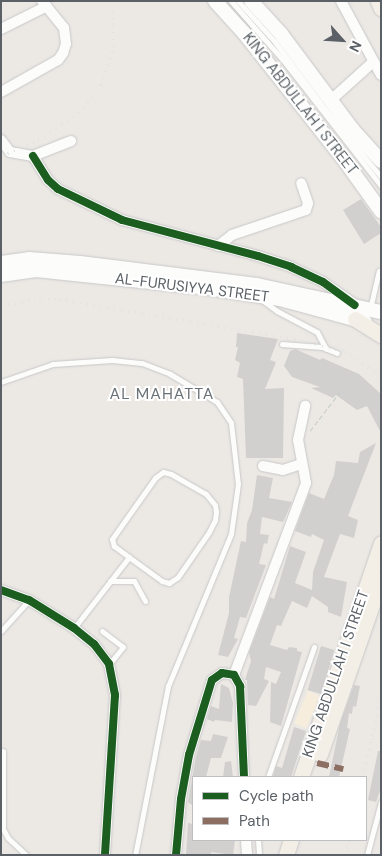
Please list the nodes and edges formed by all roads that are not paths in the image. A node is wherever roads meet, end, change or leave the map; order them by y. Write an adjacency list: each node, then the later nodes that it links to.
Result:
1 (215, 1): 21 (main road, KING ABDULLAH I STREET)
2 (231, 1): 20 (lane)
3 (238, 1): 18 (lane)
4 (251, 1): 13 (main road, KING ABDULLAH I STREET)
5 (341, 1): 10 (street)
6 (378, 1): 8 (main road)
7 (45, 4): 9 (street); 12 (street)
8 (381, 8)
9 (1, 29)
10 (373, 62): 11 (street); 13 (street)
11 (381, 75)
12 (1, 92)
13 (331, 100): 17 (main road, KING ABDULLAH I STREET)
14 (1, 140): 16 (street)
15 (71, 140): 16 (street)
16 (33, 156): 22 (street)
17 (381, 161)
18 (381, 177)
19 (301, 183): 22 (street)
20 (381, 186)
21 (381, 211)
22 (218, 246): 28 (street)
23 (1, 262): 28 (main road, AL-FURUSIYYA STREET)
24 (379, 271): 27 (lane)
25 (1, 274): 26 (main road, AL-FURUSIYYA STREET)
26 (256, 294): 28 (main road, AL-FURUSIYYA STREET); 32 (lane)
27 (377, 310): 28 (main road, AL-FURUSIYYA STREET)
28 (355, 312): 29 (main road, AL-FURUSIYYA STREET); 30 (main road)
29 (381, 327)
30 (381, 335)
31 (282, 344): 32 (lane)
32 (326, 348): 33 (lane)
33 (337, 353)
34 (1, 382): 63 (lane)
35 (305, 406): 36 (street)
36 (302, 464): 37 (street); 50 (street)
37 (263, 466)
38 (381, 543): 54 (main road, KING ABDULLAH I STREET)
39 (129, 558): 39 (lane); 41 (lane)
40 (381, 579): 55 (main road, KING ABDULLAH I STREET)
41 (110, 581): 44 (lane); 45 (lane)
42 (1, 590): 43 (street)
43 (29, 600): 45 (street); 46 (lane)
44 (146, 601)
45 (74, 628): 49 (street)
46 (1, 630)
47 (102, 631): 49 (lane)
48 (314, 647): 53 (lane)
49 (109, 664): 62 (street)
50 (234, 676): 52 (street); 64 (street)
51 (3, 751): 61 (lane)
52 (244, 776)
53 (268, 776)
54 (301, 776)
55 (312, 776)
56 (381, 802): 69 (lane)
57 (246, 841): 65 (street)
58 (258, 841): 66 (lane)
59 (282, 841): 67 (main road)
60 (291, 841): 68 (main road)
61 (22, 853)
62 (105, 855)
63 (135, 855)
64 (176, 855)
65 (247, 855)
66 (259, 855)
67 (277, 855)
68 (286, 855)
69 (367, 855)

